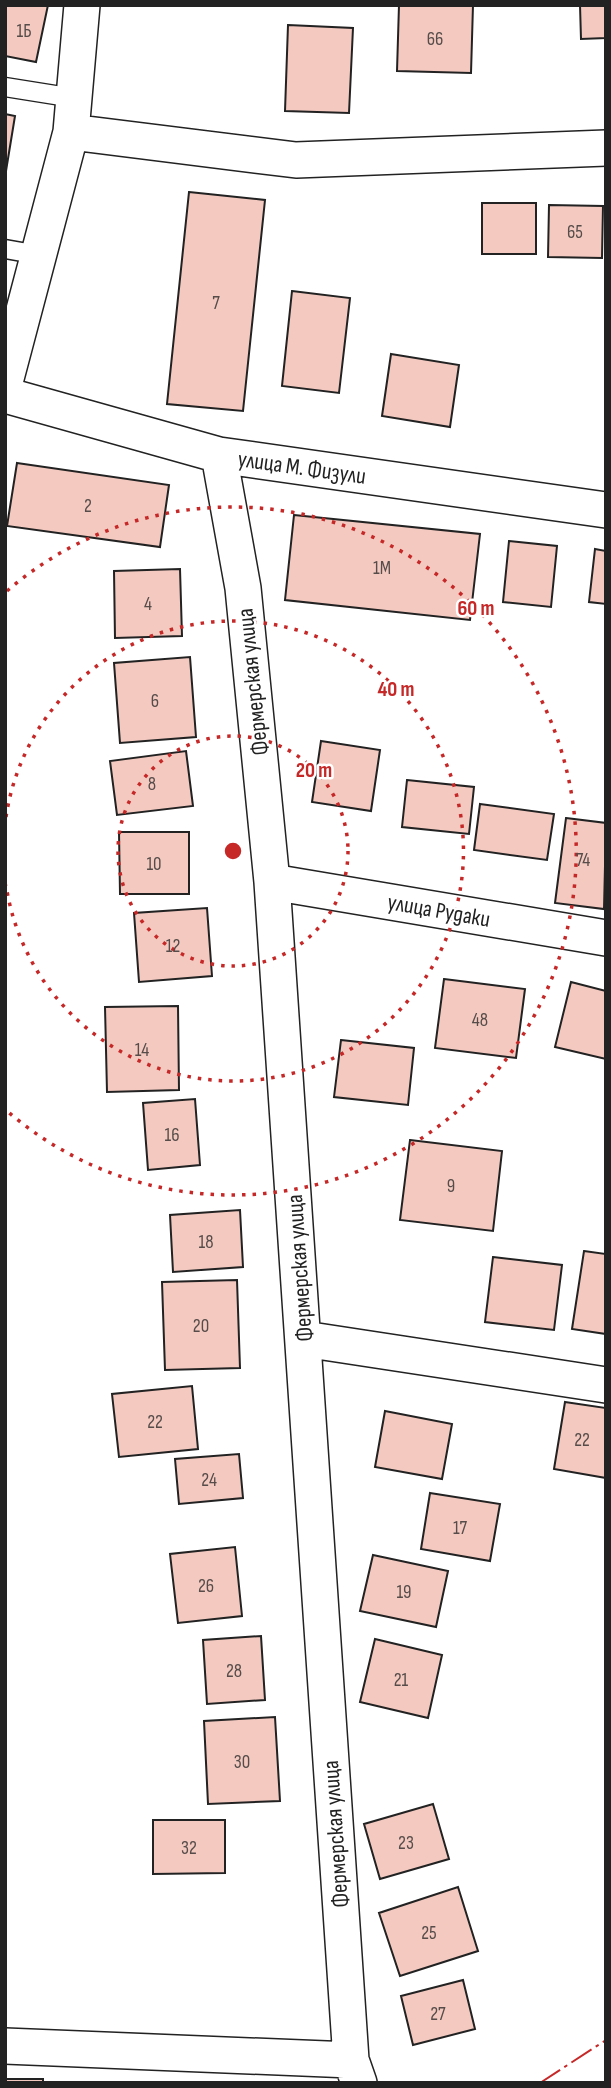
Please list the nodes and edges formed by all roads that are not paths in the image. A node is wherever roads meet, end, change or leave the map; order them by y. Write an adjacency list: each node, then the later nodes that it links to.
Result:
1 (82, 5): 3 (street)
2 (5, 87): 3 (lane)
3 (74, 98): 4 (street)
4 (71, 132): 5 (street); 6 (street)
5 (606, 148)
6 (22, 252): 7 (street)
7 (5, 382)
8 (5, 395): 9 (street, улица М. Физули)
9 (219, 455): 10 (street, улица М. Физули); 11 (street, Фермерская улица)
10 (606, 510)
11 (272, 882): 12 (street, улица Рудаки); 13 (street, Фермерская улица)
12 (606, 938)
13 (304, 1339): 14 (street); 16 (street, Фермерская улица)
14 (606, 1385)
15 (5, 2046): 16 (street)
16 (355, 2071)

